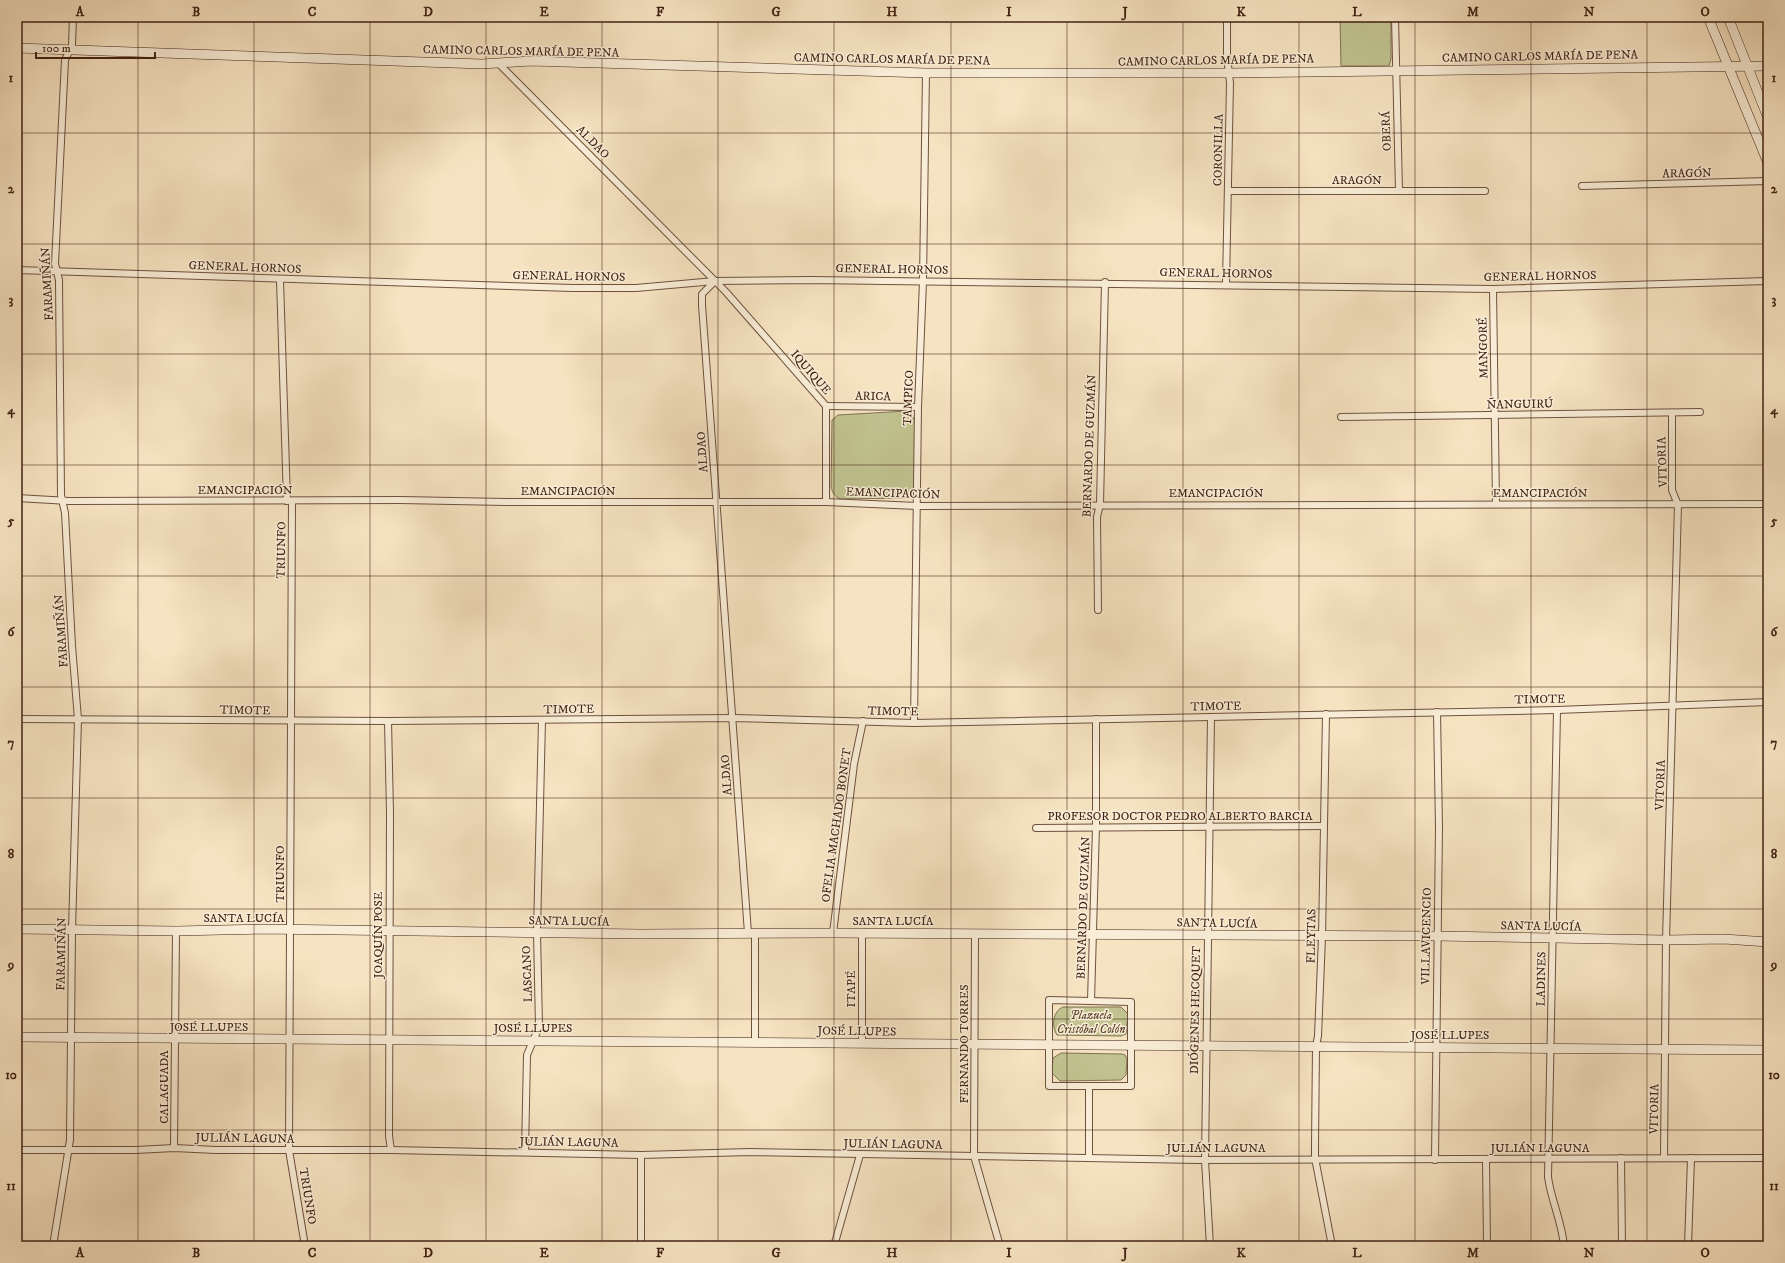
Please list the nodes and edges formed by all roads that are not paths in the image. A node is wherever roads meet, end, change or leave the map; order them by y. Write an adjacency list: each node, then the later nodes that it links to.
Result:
1 (73, 17): 7 (street, FARAMIÑÁN)
2 (1227, 17): 14 (street, CORONILLA)
3 (1395, 17): 12 (street, OBERÁ)
4 (1708, 17): 9 (street)
5 (1728, 17): 10 (street)
6 (17, 48): 7 (street, CAMINO CARLOS MARÍA DE PENA)
7 (69, 50): 8 (street, CAMINO CARLOS MARÍA DE PENA); 23 (street, FARAMIÑÁN)
8 (498, 63): 13 (street, CAMINO CARLOS MARÍA DE PENA); 25 (street, ALDAO)
9 (1728, 66): 10 (street, CAMINO CARLOS MARÍA DE PENA); 12 (street, CAMINO CARLOS MARÍA DE PENA); 16 (street)
10 (1748, 66): 11 (street, CAMINO CARLOS MARÍA DE PENA); 15 (street)
11 (1768, 66)
12 (1395, 70): 14 (street, CAMINO CARLOS MARÍA DE PENA); 20 (street, OBERÁ)
13 (926, 73): 14 (street, CAMINO CARLOS MARÍA DE PENA); 26 (street, TAMPICO)
14 (1229, 73): 19 (street, CORONILLA)
15 (1768, 118)
16 (1768, 163)
17 (1768, 181): 18 (street, ARAGÓN)
18 (1582, 186)
19 (1228, 191): 20 (street, ARAGÓN); 29 (street, CORONILLA)
20 (1399, 191): 21 (street, ARAGÓN)
21 (1485, 191)
22 (17, 270): 23 (street, GENERAL HORNOS)
23 (56, 272): 24 (street, GENERAL HORNOS); 38 (street, FARAMIÑÁN)
24 (280, 280): 25 (street, GENERAL HORNOS); 39 (street, TRIUNFO)
25 (715, 281): 26 (street, GENERAL HORNOS); 31 (street, IQUIQUE); 40 (street, ALDAO)
26 (923, 281): 28 (street, GENERAL HORNOS); 32 (street, TAMPICO)
27 (1768, 281): 30 (street, GENERAL HORNOS)
28 (1104, 282): 29 (street, GENERAL HORNOS); 43 (street, BERNARDO DE GUZMÁN)
29 (1226, 284): 30 (street, GENERAL HORNOS)
30 (1492, 289): 35 (street, MANGORÉ)
31 (826, 406): 32 (street, ARICA); 41 (street, IQUIQUE)
32 (918, 407): 46 (street, TAMPICO)
33 (1700, 412): 34 (street, ÑANGUIRÚ)
34 (1672, 413): 35 (street, ÑANGUIRÚ); 45 (street, VITORIA)
35 (1495, 415): 36 (street, ÑANGUIRÚ); 42 (street, MANGORÉ)
36 (1341, 417)
37 (17, 498): 38 (street, EMANCIPACIÓN)
38 (63, 500): 39 (street, EMANCIPACIÓN); 56 (street, FARAMIÑÁN)
39 (290, 501): 40 (street, EMANCIPACIÓN); 59 (street, TRIUNFO)
40 (717, 502): 41 (street, EMANCIPACIÓN); 54 (street, ALDAO)
41 (826, 502): 46 (street, EMANCIPACIÓN)
42 (1496, 503): 43 (street, EMANCIPACIÓN); 45 (street, EMANCIPACIÓN)
43 (1100, 504): 46 (street, EMANCIPACIÓN); 47 (street, BERNARDO DE GUZMÁN)
44 (1768, 504): 45 (street, EMANCIPACIÓN)
45 (1678, 505): 49 (street, VITORIA)
46 (917, 506): 62 (street, TAMPICO)
47 (1098, 610)
48 (1768, 702): 49 (street, TIMOTE)
49 (1674, 706): 50 (street, TIMOTE); 82 (street, VITORIA)
50 (1557, 710): 51 (street, TIMOTE); 81 (street, LADINES)
51 (1437, 712): 52 (street, TIMOTE); 80 (street, VILLAVICENCIO)
52 (1326, 714): 53 (street, TIMOTE); 65 (street, FLEYTAS)
53 (1210, 717): 57 (street, TIMOTE); 64 (street, DIÓGENES HECQUET)
54 (732, 718): 58 (street, TIMOTE); 61 (street, TIMOTE); 73 (street, ALDAO)
55 (17, 719): 56 (street, TIMOTE)
56 (78, 719): 59 (street, TIMOTE); 68 (street, FARAMIÑÁN)
57 (1096, 719): 62 (street, TIMOTE); 63 (street, BERNARDO DE GUZMÁN)
58 (542, 720): 60 (street, TIMOTE); 72 (street, LASCANO)
59 (290, 721): 60 (street, TIMOTE); 69 (street, TRIUNFO)
60 (388, 721): 71 (street, JOAQUÍN POSE)
61 (863, 721): 62 (street, TIMOTE); 74 (street, OFELIA MACHADO BONET)
62 (914, 723)
63 (1096, 826): 64 (street, PROFESOR DOCTOR PEDRO ALBERTO BARCIA); 66 (street, PROFESOR DOCTOR PEDRO ALBERTO BARCIA); 77 (street, BERNARDO DE GUZMÁN)
64 (1208, 826): 65 (street, PROFESOR DOCTOR PEDRO ALBERTO BARCIA); 78 (street, DIÓGENES HECQUET)
65 (1324, 826): 79 (street, FLEYTAS)
66 (1036, 828)
67 (17, 929): 68 (street, SANTA LUCÍA)
68 (72, 930): 70 (street, SANTA LUCÍA); 86 (street, FARAMIÑÁN)
69 (291, 930): 70 (street, SANTA LUCÍA); 71 (street, SANTA LUCÍA); 88 (street, TRIUNFO)
70 (176, 931): 87 (street, CALAGUADA)
71 (389, 931): 72 (street, SANTA LUCÍA); 89 (street, JOAQUÍN POSE)
72 (537, 932): 73 (street, SANTA LUCÍA); 90 (street, LASCANO)
73 (751, 933): 74 (street, SANTA LUCÍA); 91 (street, ALDAO)
74 (833, 933): 75 (street, SANTA LUCÍA)
75 (862, 933): 76 (street, SANTA LUCÍA); 93 (street, ITAPÉ)
76 (975, 933): 77 (street, SANTA LUCÍA); 92 (street, FERNANDO TORRES)
77 (1093, 934): 78 (street, SANTA LUCÍA); 84 (street, BERNARDO DE GUZMÁN)
78 (1207, 935): 79 (street, SANTA LUCÍA); 96 (street, DIÓGENES HECQUET)
79 (1322, 936): 80 (street, SANTA LUCÍA); 97 (street, FLEYTAS)
80 (1437, 936): 81 (street, SANTA LUCÍA); 98 (street, VILLAVICENCIO)
81 (1553, 938): 82 (street, SANTA LUCÍA); 99 (street, LADINES)
82 (1666, 940): 83 (street, SANTA LUCÍA); 100 (street, VITORIA)
83 (1768, 942)
84 (1091, 1001): 94 (street); 95 (street)
85 (17, 1037): 86 (street, JOSÉ LLUPES)
86 (71, 1038): 87 (street, JOSÉ LLUPES); 105 (street, FARAMIÑÁN)
87 (175, 1038): 88 (street, JOSÉ LLUPES); 103 (street, CALAGUADA)
88 (290, 1039): 89 (street, JOSÉ LLUPES); 106 (street, TRIUNFO)
89 (390, 1039): 90 (street, JOSÉ LLUPES); 107 (street, JOAQUÍN POSE)
90 (534, 1040): 91 (street, JOSÉ LLUPES); 108 (street, LASCANO)
91 (756, 1042): 93 (street, JOSÉ LLUPES)
92 (975, 1043): 93 (street, JOSÉ LLUPES); 94 (street, JOSÉ LLUPES); 111 (street, FERNANDO TORRES)
93 (862, 1044)
94 (1049, 1044): 95 (street, JOSÉ LLUPES); 102 (street)
95 (1131, 1046): 96 (street, JOSÉ LLUPES); 102 (street)
96 (1205, 1046): 97 (street, JOSÉ LLUPES); 120 (street, DIÓGENES HECQUET)
97 (1316, 1046): 98 (street, JOSÉ LLUPES); 113 (street, FLEYTAS)
98 (1436, 1047): 99 (street, JOSÉ LLUPES); 121 (street, VILLAVICENCIO)
99 (1550, 1048): 100 (street, JOSÉ LLUPES); 119 (street, LADINES)
100 (1666, 1048): 101 (street, JOSÉ LLUPES); 115 (street, VITORIA)
101 (1768, 1050)
102 (1089, 1086): 112 (street)
103 (174, 1148): 105 (street, JULIÁN LAGUNA); 106 (street, JULIÁN LAGUNA)
104 (17, 1150): 105 (street, JULIÁN LAGUNA)
105 (68, 1150): 122 (street, FARAMIÑÁN)
106 (289, 1150): 107 (street, JULIÁN LAGUNA); 123 (street, TRIUNFO)
107 (391, 1150): 108 (street, JULIÁN LAGUNA)
108 (525, 1152): 109 (street, JULIÁN LAGUNA)
109 (641, 1155): 110 (street, JULIÁN LAGUNA); 124 (street)
110 (860, 1155): 111 (street, JULIÁN LAGUNA); 125 (street)
111 (974, 1156): 112 (street, JULIÁN LAGUNA); 126 (street, FERNANDO TORRES)
112 (1089, 1157): 120 (street, JULIÁN LAGUNA)
113 (1315, 1158): 120 (street, JULIÁN LAGUNA); 121 (street, JULIÁN LAGUNA); 128 (street, FLEYTAS)
114 (1621, 1158): 115 (street, JULIÁN LAGUNA); 119 (street, JULIÁN LAGUNA); 131 (street)
115 (1664, 1158): 116 (street, JULIÁN LAGUNA)
116 (1691, 1158): 117 (street, JULIÁN LAGUNA); 132 (street)
117 (1768, 1158)
118 (1486, 1159): 119 (street, JULIÁN LAGUNA); 121 (street, JULIÁN LAGUNA); 129 (street)
119 (1549, 1159): 130 (street, LADINES)
120 (1205, 1160): 127 (street, DIÓGENES HECQUET)
121 (1435, 1160)
122 (53, 1246)
123 (305, 1246)
124 (641, 1246)
125 (834, 1246)
126 (1000, 1246)
127 (1210, 1246)
128 (1332, 1246)
129 (1487, 1246)
130 (1564, 1246)
131 (1622, 1246)
132 (1688, 1246)

